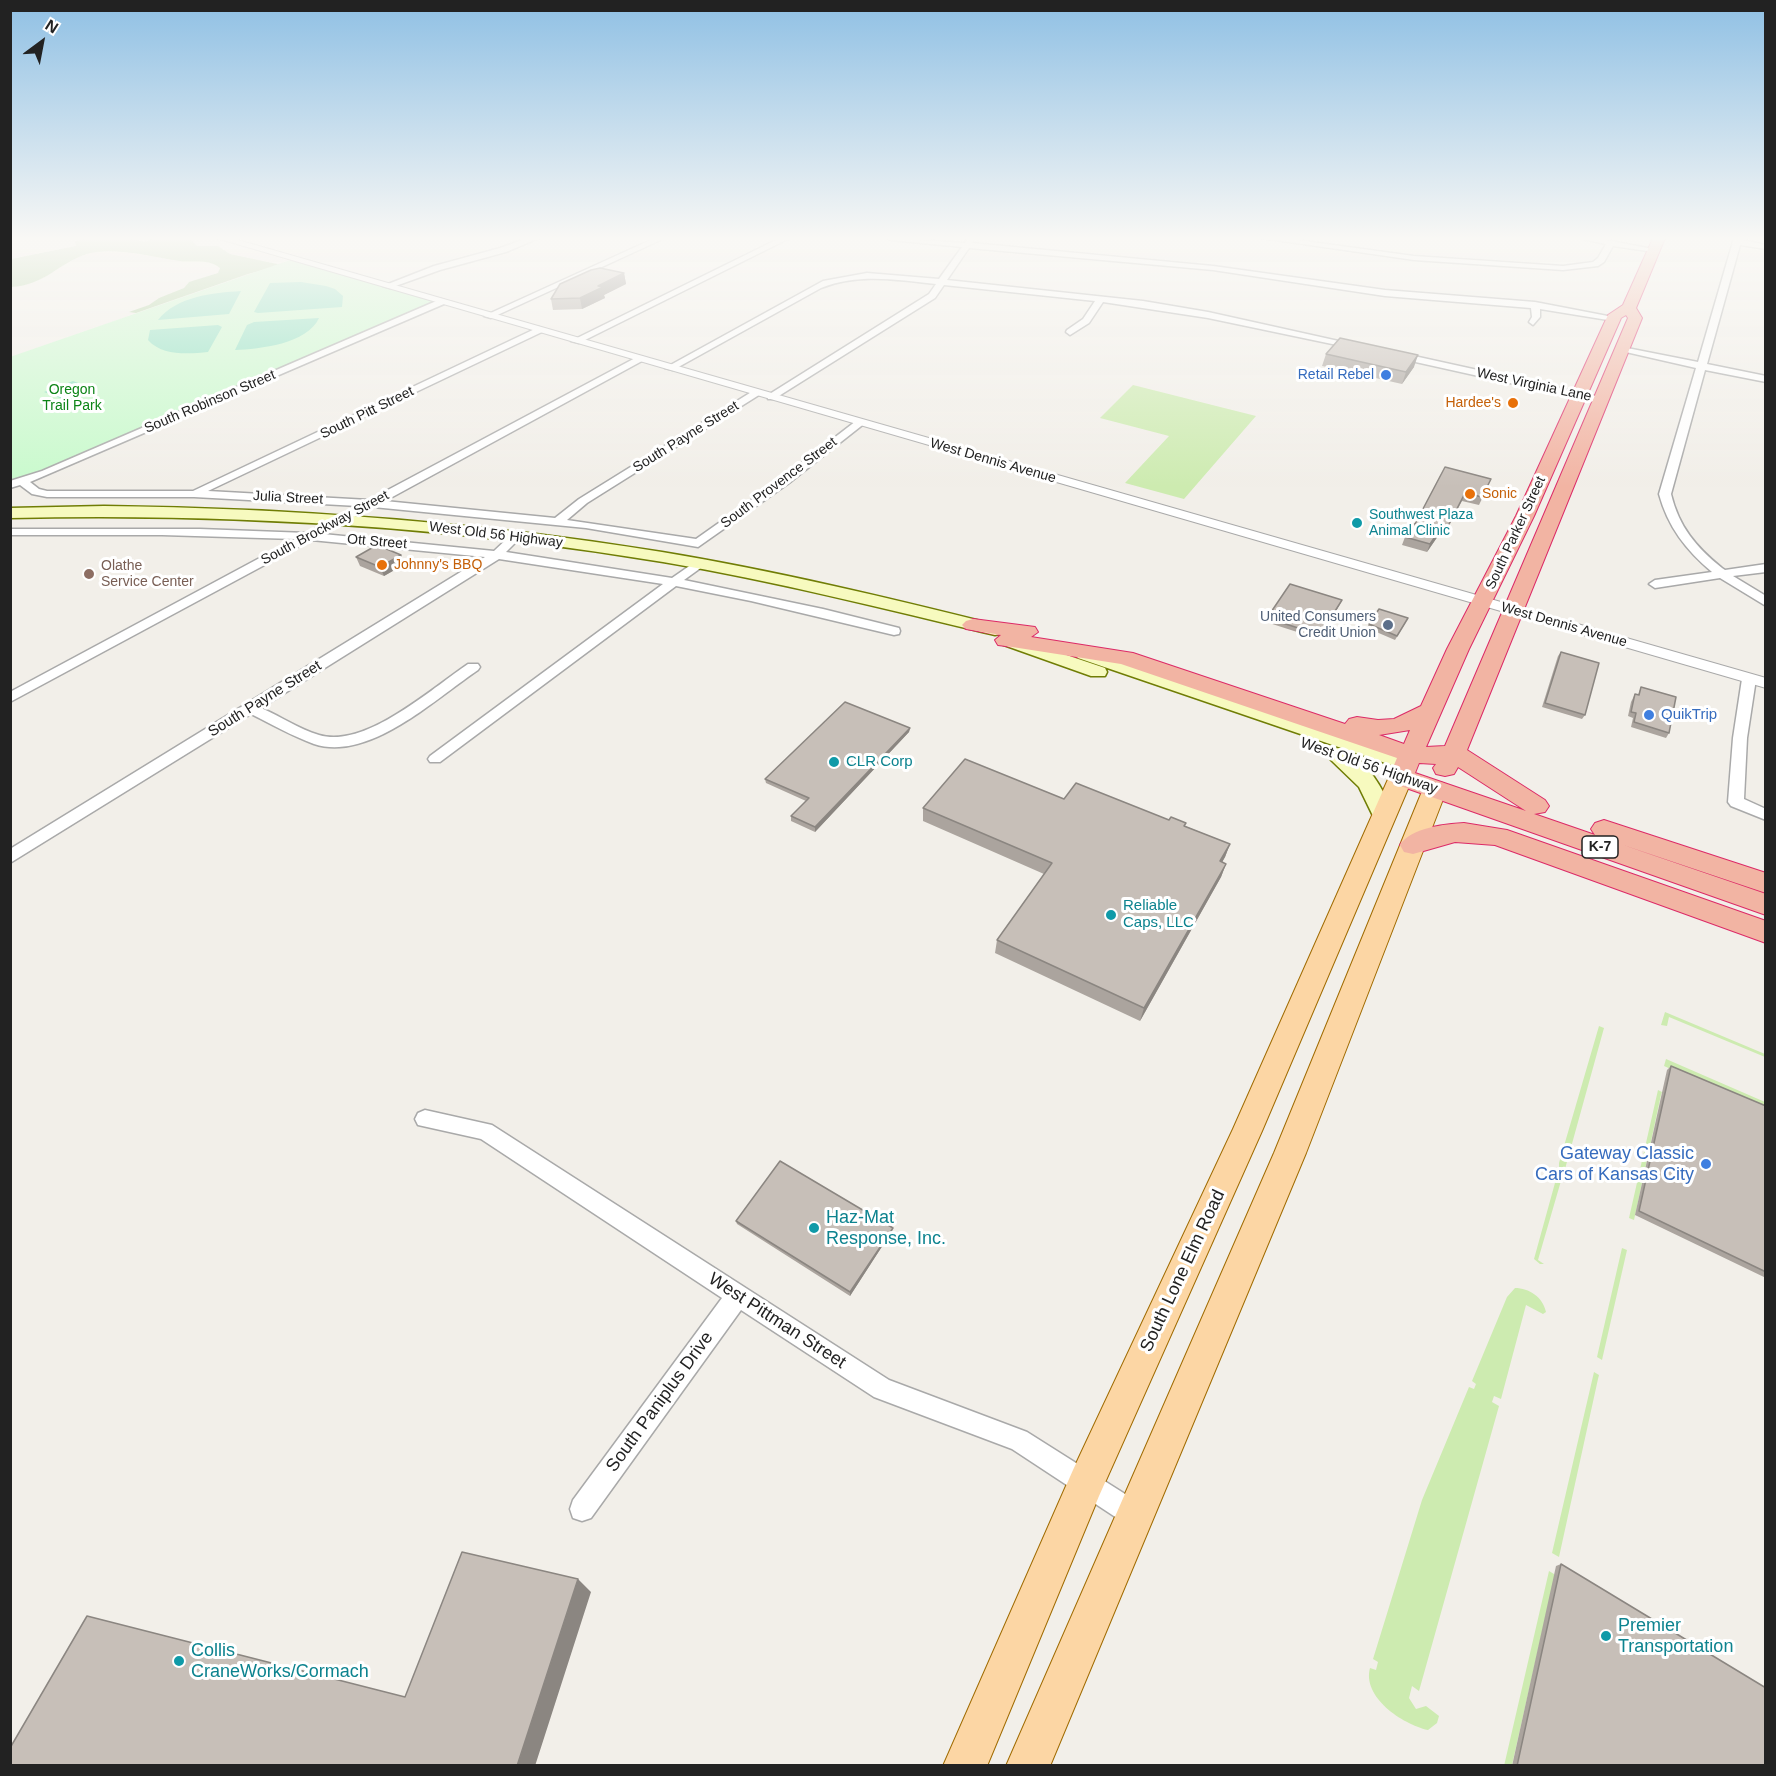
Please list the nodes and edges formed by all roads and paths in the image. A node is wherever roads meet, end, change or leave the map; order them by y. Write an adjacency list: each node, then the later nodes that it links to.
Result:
1 (399, 321): 26 (street, South Robinson Street)
2 (506, 321): 11 (street, West Dennis Avenue)
3 (617, 321): 13 (street)
4 (756, 321): 19 (street)
5 (892, 321): 23 (street)
6 (1086, 321): 12 (street)
7 (1237, 321): 14 (street)
8 (1613, 321): 22 (highway, South Parker Street)
9 (1634, 321): 15 (highway, South Parker Street)
10 (1714, 321): 18 (street)
11 (539, 330): 13 (street, West Dennis Avenue); 27 (street, South Pitt Street)
12 (1070, 332)
13 (576, 341): 17 (street, West Dennis Avenue)
14 (1365, 348)
15 (1622, 350): 18 (street); 24 (highway, South Parker Street)
16 (1388, 354): 22 (street, West Virginia Lane)
17 (639, 359): 19 (street, West Dennis Avenue); 28 (street, South Brockway Street)
18 (1701, 366): 20 (street); 39 (street)
19 (670, 368): 21 (street, West Dennis Avenue)
20 (1766, 379)
21 (756, 393): 23 (street, West Dennis Avenue); 31 (street, South Payne Street)
22 (1579, 395): 24 (street, West Virginia Lane); 42 (highway, South Parker Street)
23 (771, 397): 25 (street, West Dennis Avenue)
24 (1600, 400): 44 (highway, South Parker Street)
25 (860, 423): 35 (street, South Provence Street); 42 (street, West Dennis Avenue)
26 (16, 483): 27 (street, Julia Street)
27 (194, 494): 28 (street, Julia Street)
28 (371, 503): 30 (street, South Brockway Street); 31 (street, Julia Street)
29 (10, 513): 30 (main road, West Old 56 Highway)
30 (344, 520): 33 (main road, West Old 56 Highway); 34 (street, South Brockway Street)
31 (557, 522): 35 (street, Julia Street)
32 (10, 532): 34 (street, Ott Street)
33 (516, 536): 36 (street, South Payne Street); 37 (main road, West Old 56 Highway)
34 (312, 537): 36 (street, Ott Street); 52 (street, South Brockway Street)
35 (698, 543)
36 (495, 555): 40 (street, Ott Street); 53 (street, South Payne Street)
37 (698, 564): 40 (street); 45 (main road, West Old 56 Highway)
38 (1766, 568): 39 (street)
39 (1722, 575): 41 (street); 43 (street)
40 (675, 582): 46 (street, Ott Street); 56 (street)
41 (1655, 584)
42 (1483, 601): 44 (street, West Dennis Avenue); 54 (highway, South Parker Street)
43 (1766, 602)
44 (1512, 610): 50 (street, West Dennis Avenue); 58 (highway, South Parker Street)
45 (974, 625): 47 (main road, West Old 56 Highway); 48 (main road, West Old 56 Highway); 54 (highway)
46 (894, 631)
47 (1006, 640): 48 (highway); 55 (main road, West Old 56 Highway)
48 (1052, 645): 57 (highway)
49 (473, 667): 53 (street)
50 (1749, 679): 51 (street, West Dennis Avenue); 59 (street)
51 (1766, 683)
52 (10, 698)
53 (250, 708): 61 (street, South Payne Street)
54 (1430, 711): 57 (highway, South Parker Street)
55 (1338, 754): 57 (main road, West Old 56 Highway); 57 (main road)
56 (435, 759)
57 (1399, 780): 58 (highway); 58 (highway); 68 (main road, South Lone Elm Road)
58 (1440, 780): 60 (main road); 62 (highway, West Old 56 Highway / K-7); 63 (highway, West Old 56 Highway / K-7); 64 (highway)
59 (1766, 815)
60 (1413, 845): 65 (highway); 70 (main road)
61 (10, 857)
62 (1766, 883)
63 (1766, 905)
64 (1766, 921)
65 (1766, 932)
66 (425, 1119): 67 (street, West Pittman Street)
67 (738, 1295): 68 (street, West Pittman Street); 69 (street, South Paniplus Drive)
68 (1086, 1483): 70 (street, West Pittman Street); 71 (main road, South Lone Elm Road)
69 (582, 1509)
70 (1135, 1515): 72 (main road)
71 (965, 1766)
72 (1028, 1766)

